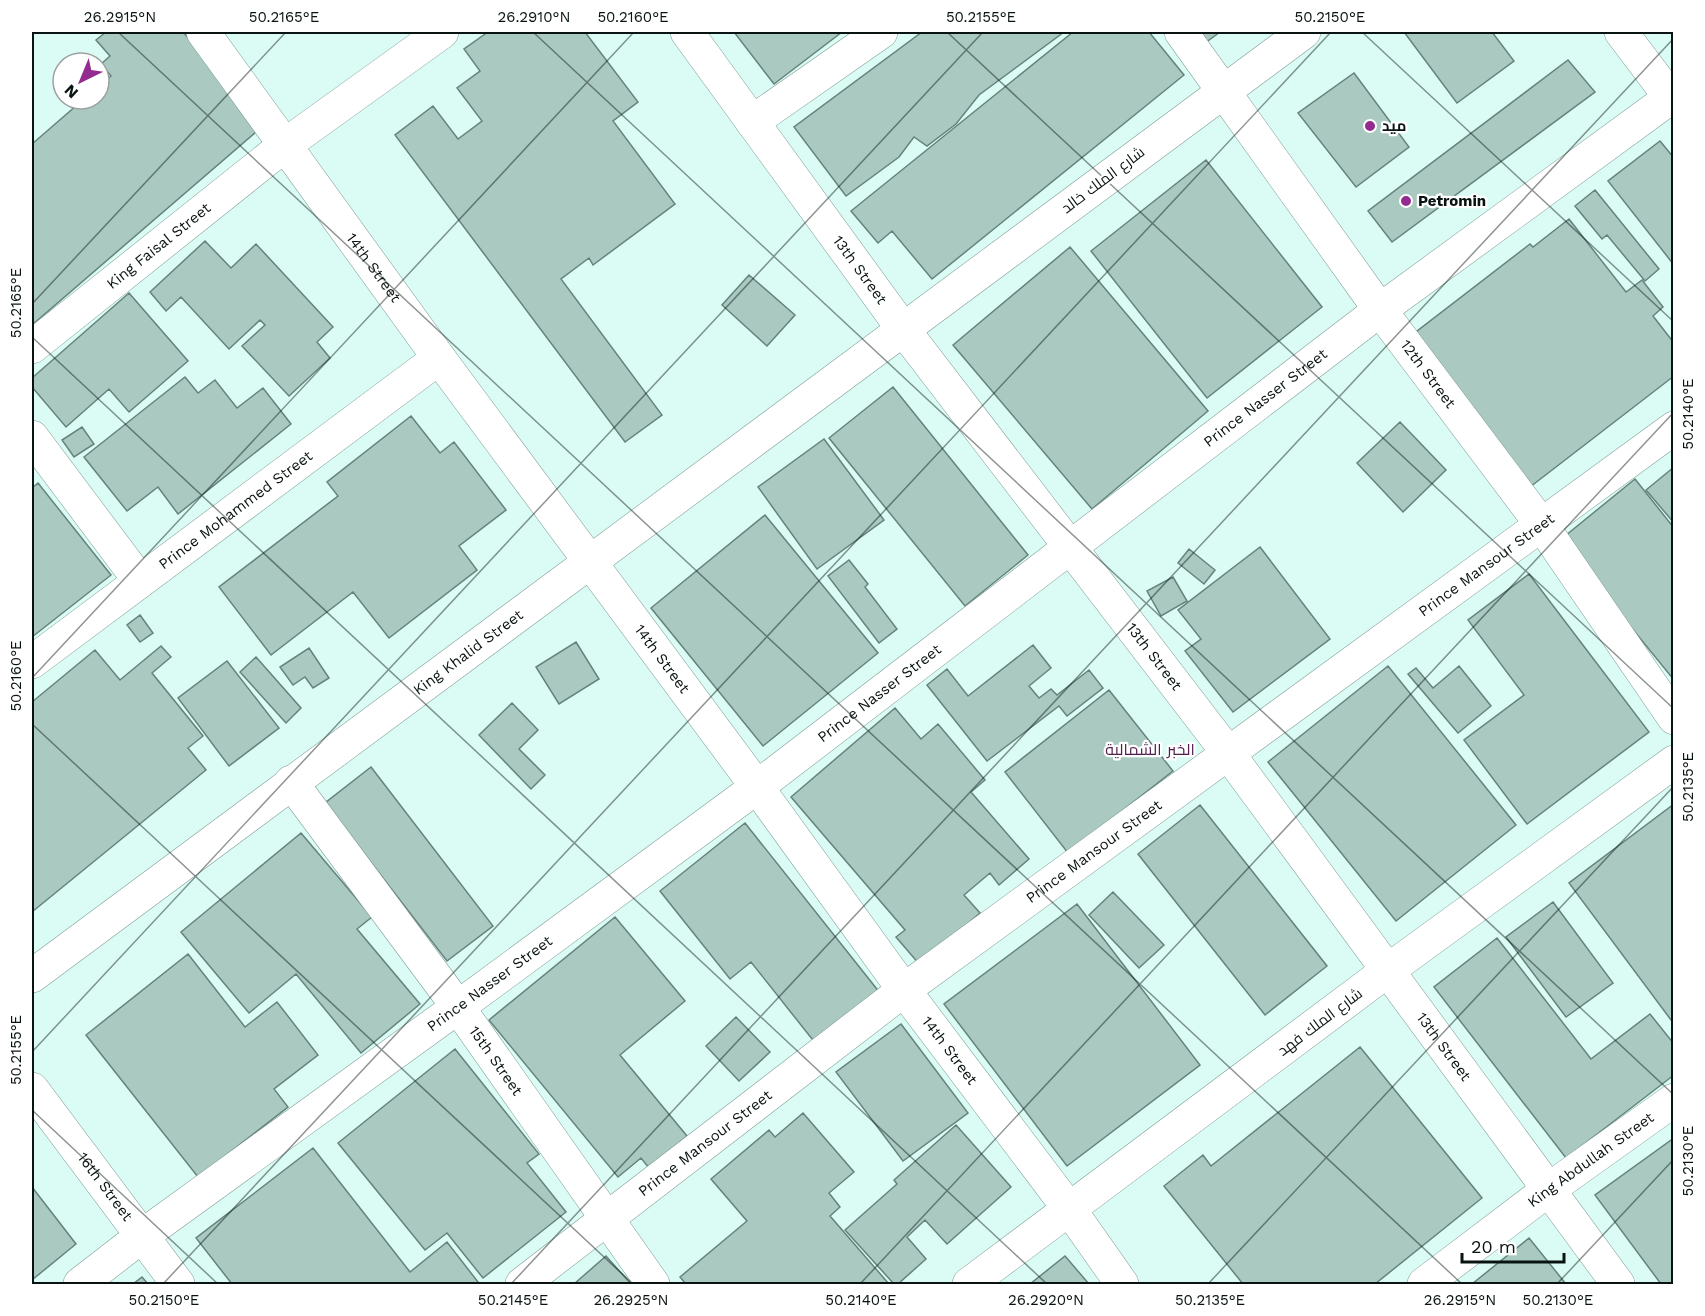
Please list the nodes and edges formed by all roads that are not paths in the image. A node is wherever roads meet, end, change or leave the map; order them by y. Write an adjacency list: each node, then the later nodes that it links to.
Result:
1 (203, 32): 11 (street, 14th Street)
2 (442, 32): 11 (street, King Faisal Street)
3 (687, 32): 10 (street, 13th Street)
4 (881, 32): 10 (street)
5 (1181, 32): 8 (street, 12th Street)
6 (1304, 32): 8 (street, شارع الملك خالد)
7 (1621, 32): 9 (street)
8 (1222, 92): 12 (street, 12th Street); 13 (street, شارع الملك خالد)
9 (1672, 98): 12 (street, Prince Nasser Street)
10 (752, 122): 13 (street, 13th Street)
11 (285, 144): 14 (street, King Faisal Street); 15 (street, 14th Street)
12 (1380, 310): 18 (street, 12th Street); 19 (street, Prince Nasser Street)
13 (903, 329): 19 (street, 13th Street); 20 (street, King Khalid Street)
14 (32, 347)
15 (439, 358): 20 (street, 14th Street); 21 (street, Prince Mohammed Street)
16 (1674, 428): 18 (street, Prince Mansour Street)
17 (32, 436): 21 (street)
18 (1541, 524): 23 (street, 12th Street); 24 (street, Prince Mansour Street)
19 (1071, 547): 24 (street, 13th Street); 27 (street, Prince Nasser Street)
20 (590, 560): 26 (street, King Khalid Street); 27 (street, 14th Street)
21 (140, 581): 22 (street, Prince Mohammed Street)
22 (32, 662)
23 (1674, 718)
24 (1228, 753): 28 (street, 13th Street); 30 (street, Prince Mansour Street)
25 (1674, 762): 28 (street, شارع الملك فهد)
26 (291, 783): 29 (street, King Khalid Street); 31 (street, 15th Street)
27 (757, 787): 30 (street, 14th Street); 31 (street, Prince Nasser Street)
28 (1387, 971): 34 (street, 13th Street); 35 (street, شارع الملك فهد)
29 (32, 976)
30 (904, 990): 35 (street, 14th Street); 36 (street, Prince Mansour Street)
31 (458, 1007): 36 (street, 15th Street); 37 (street, Prince Nasser Street)
32 (32, 1089): 37 (street, 16th Street)
33 (1674, 1100): 34 (street, King Abdullah Street)
34 (1548, 1190): 44 (street, King Abdullah Street); 45 (street, 13th Street)
35 (1070, 1210): 42 (street, شارع الملك فهد); 43 (street, 14th Street)
36 (607, 1220): 40 (street, Prince Mansour Street); 41 (street, 15th Street)
37 (142, 1236): 38 (street, Prince Nasser Street); 39 (street, 16th Street)
38 (80, 1284)
39 (178, 1284)
40 (522, 1284)
41 (653, 1284)
42 (969, 1284)
43 (1122, 1284)
44 (1424, 1284)
45 (1618, 1284)

